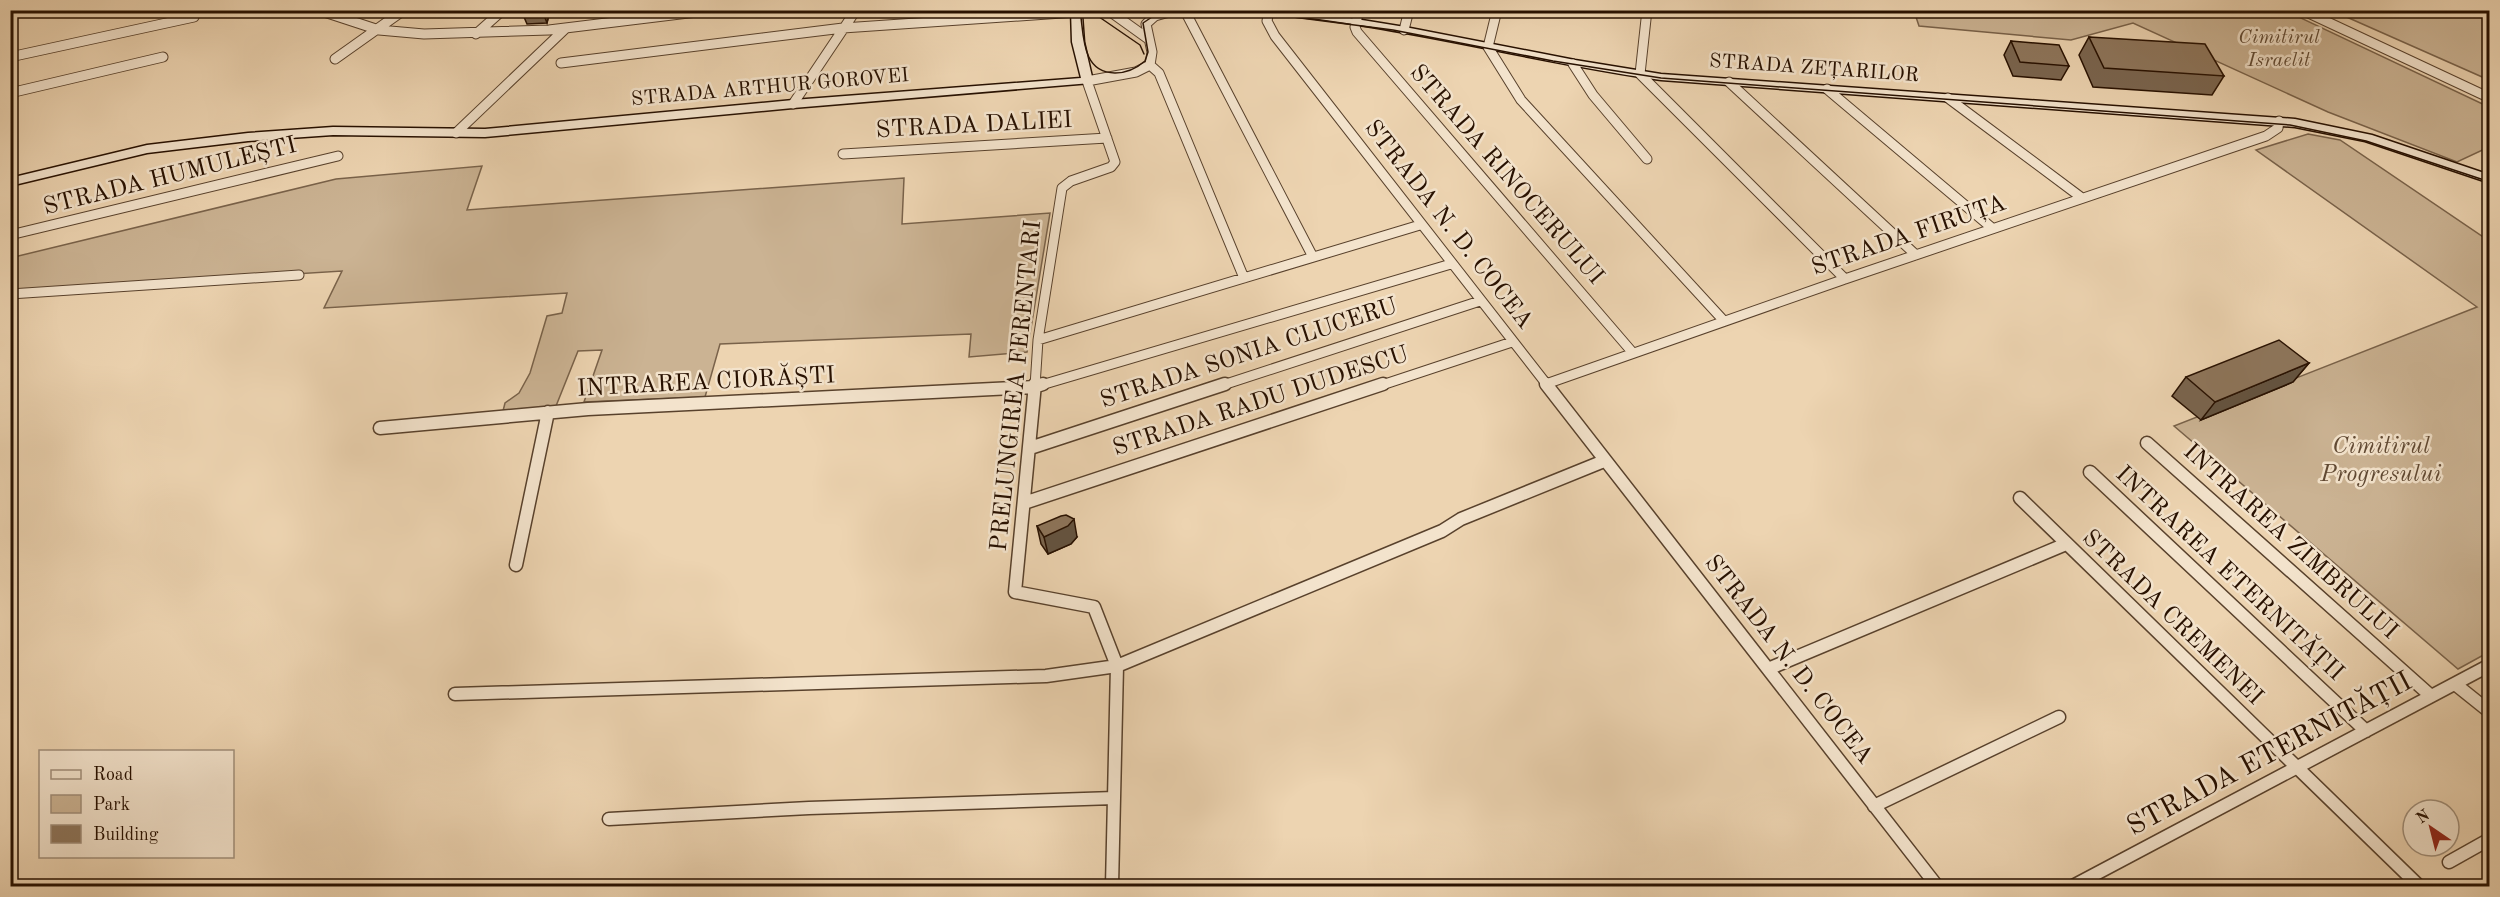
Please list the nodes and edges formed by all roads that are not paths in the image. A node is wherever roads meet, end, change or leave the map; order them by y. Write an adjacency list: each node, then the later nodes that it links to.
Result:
1 (25, 10): 18 (street)
2 (318, 10): 23 (street)
3 (404, 10): 23 (street)
4 (503, 10): 25 (street)
5 (713, 10): 22 (street)
6 (856, 10): 21 (street)
7 (1106, 10): 13 (main road); 26 (street)
8 (1132, 10): 14 (main road, STRADA ZEȚARILOR)
9 (1409, 10): 24 (street)
10 (1497, 10): 27 (street)
11 (1647, 10): 34 (street)
12 (2302, 10): 40 (street)
13 (1076, 11): 21 (street); 35 (main road, PRELUNGIREA FERENTARI)
14 (1173, 11): 15 (main road, STRADA ZEȚARILOR); 26 (street)
15 (1179, 11): 16 (main road, STRADA ZEȚARILOR)
16 (1185, 11): 17 (main road, STRADA ZEȚARILOR); 55 (street)
17 (1269, 11): 19 (main road, STRADA ZEȚARILOR); 51 (street, STRADA N. D. COCEA)
18 (10, 14)
19 (1358, 16): 24 (main road, STRADA ZEȚARILOR); 65 (street, STRADA RINOCERULUI)
20 (194, 17): 28 (street)
21 (843, 28): 31 (street); 41 (street)
22 (565, 29): 25 (street); 43 (street)
23 (379, 30): 25 (street); 30 (street)
24 (1404, 30): 27 (main road, STRADA ZEȚARILOR)
25 (476, 34)
26 (1147, 38): 32 (street)
27 (1488, 47): 33 (main road, STRADA ZEȚARILOR); 62 (street)
28 (10, 57)
29 (163, 57): 38 (street)
30 (335, 59)
31 (561, 63)
32 (1150, 64): 35 (street); 58 (street)
33 (1573, 64): 34 (main road, STRADA ZEȚARILOR); 47 (street)
34 (1640, 74): 36 (main road, STRADA ZEȚARILOR); 59 (street)
35 (1087, 81): 41 (main road, STRADA ARTHUR GOROVEI); 44 (street, PRELUNGIREA FERENTARI)
36 (1730, 82): 37 (main road, STRADA ZEȚARILOR); 54 (street)
37 (1827, 89): 39 (main road, STRADA ZEȚARILOR); 52 (street)
38 (10, 93)
39 (1948, 98): 42 (main road, STRADA ZEȚARILOR); 50 (street)
40 (2490, 98)
41 (793, 104): 43 (main road, STRADA ARTHUR GOROVEI)
42 (2279, 121): 48 (main road, STRADA ZEȚARILOR); 50 (street, STRADA FIRUȚA)
43 (456, 133): 49 (main road, STRADA ARTHUR GOROVEI)
44 (1107, 138): 45 (street, STRADA DALIEI); 63 (street, PRELUNGIREA FERENTARI)
45 (843, 154)
46 (338, 156): 53 (street, STRADA HUMULEȘTI)
47 (1647, 159)
48 (2490, 180)
49 (10, 182)
50 (2082, 198): 52 (street, STRADA FIRUȚA)
51 (1420, 225): 55 (street); 56 (street, STRADA N. D. COCEA)
52 (1992, 228): 54 (street, STRADA FIRUȚA)
53 (10, 235)
54 (1916, 255): 59 (street, STRADA FIRUȚA)
55 (1313, 257): 58 (street)
56 (1451, 264): 61 (street, STRADA N. D. COCEA); 67 (street, INTRAREA CIORĂȘTI)
57 (299, 275): 60 (street)
58 (1244, 278): 63 (street)
59 (1845, 279): 62 (street, STRADA FIRUȚA)
60 (10, 294)
61 (1480, 301): 64 (street, STRADA N. D. COCEA); 71 (street, STRADA SONIA CLUCERU)
62 (1724, 321): 65 (street, STRADA FIRUȚA)
63 (1038, 340): 67 (street, PRELUNGIREA FERENTARI)
64 (1512, 342): 66 (street, STRADA N. D. COCEA); 75 (street, STRADA RADU DUDESCU)
65 (1633, 353): 66 (street, STRADA FIRUȚA)
66 (1545, 384): 72 (street, STRADA N. D. COCEA)
67 (1034, 387): 68 (street, INTRAREA CIORĂȘTI); 71 (street, PRELUNGIREA FERENTARI)
68 (548, 412): 69 (street, INTRAREA CIORĂȘTI); 77 (street)
69 (380, 428)
70 (2147, 443): 83 (street, INTRAREA ZIMBRULUI)
71 (1030, 448): 75 (street, PRELUNGIREA FERENTARI)
72 (1605, 460): 79 (street); 80 (street, STRADA N. D. COCEA)
73 (2090, 472): 86 (street, INTRAREA ETERNITĂȚII)
74 (2020, 498): 76 (street, STRADA CREMENEI)
75 (1024, 503): 79 (street, PRELUNGIREA FERENTARI)
76 (2066, 544): 80 (street); 87 (street, STRADA CREMENEI)
77 (516, 565)
78 (2490, 665): 81 (street, STRADA ETERNITĂȚII)
79 (1117, 666): 82 (street); 88 (street)
80 (1768, 669): 89 (street, STRADA N. D. COCEA)
81 (2455, 684): 83 (street, STRADA ETERNITĂȚII); 84 (street)
82 (455, 694)
83 (2432, 696): 86 (street, STRADA ETERNITĂȚII)
84 (2490, 712)
85 (2059, 717): 89 (street)
86 (2366, 731): 87 (street, STRADA ETERNITĂȚII)
87 (2296, 768): 95 (street, STRADA ETERNITĂȚII); 96 (street, STRADA CREMENEI)
88 (1114, 798): 90 (street); 93 (street)
89 (1874, 806): 94 (street, STRADA N. D. COCEA)
90 (609, 819)
91 (2490, 839): 92 (street)
92 (2448, 862)
93 (1112, 886)
94 (1937, 886)
95 (2073, 886)
96 (2419, 886)

